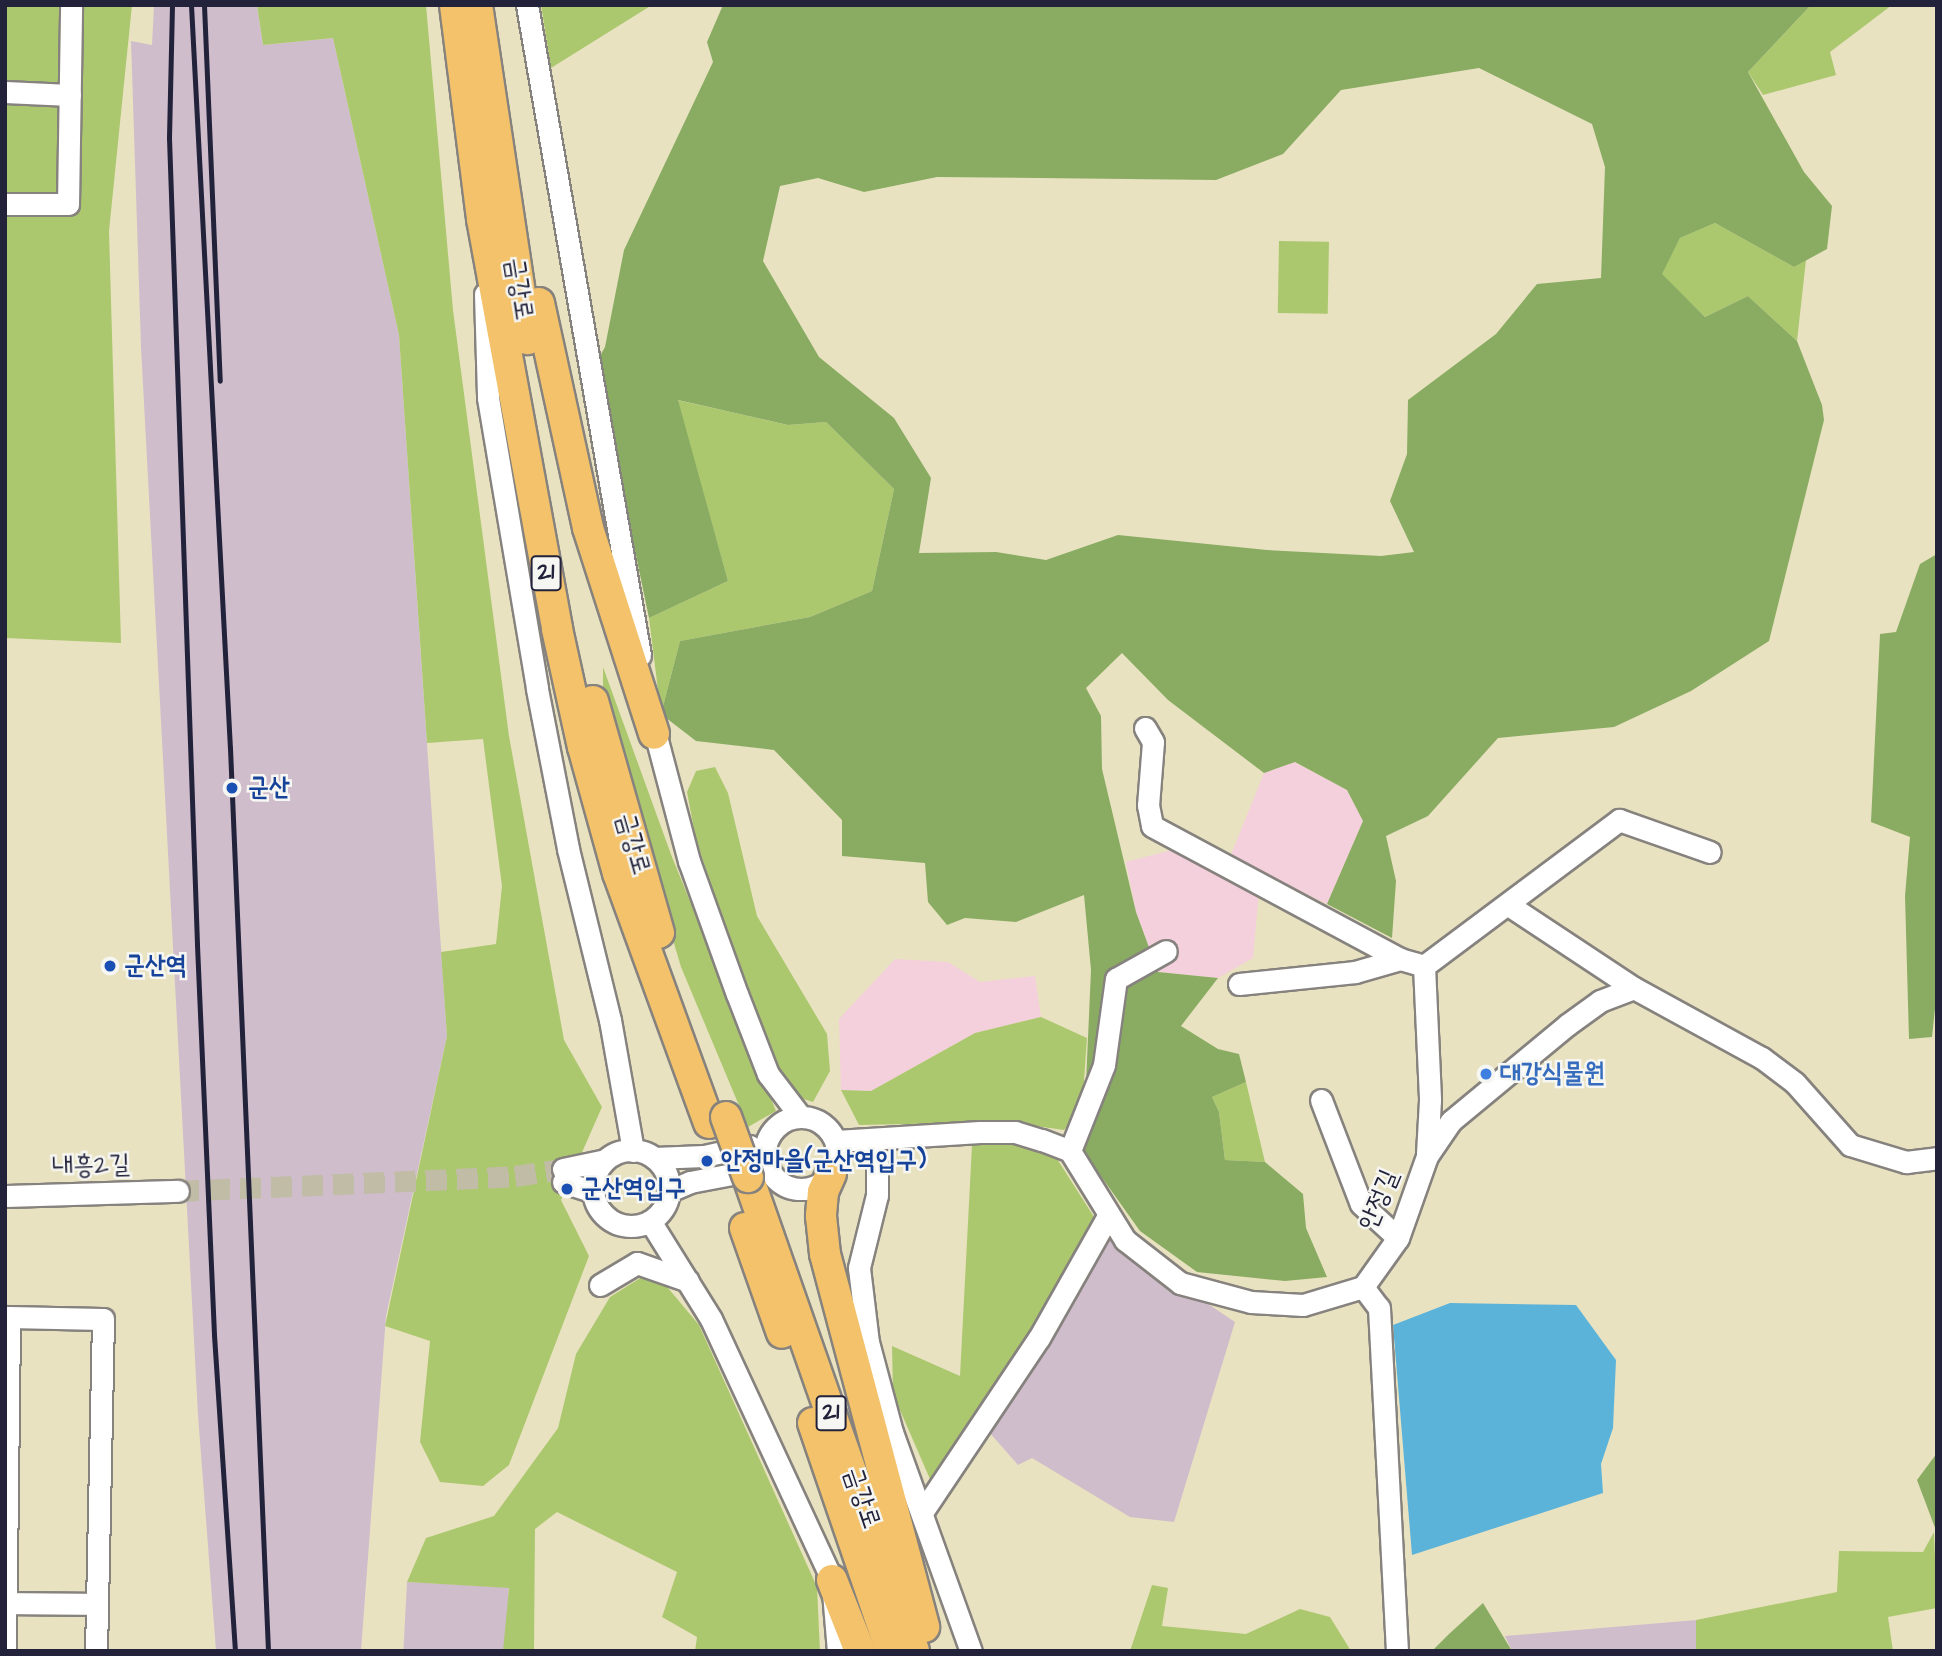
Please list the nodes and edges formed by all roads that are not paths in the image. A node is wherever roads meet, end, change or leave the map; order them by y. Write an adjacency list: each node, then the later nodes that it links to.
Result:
1 (72, 5): 7 (street)
2 (456, 5): 9 (highway, 금강로 / 21)
3 (477, 5): 21 (highway, 금강로 / 21)
4 (482, 5): 11 (highway)
5 (527, 5): 11 (street)
6 (5, 92): 7 (street)
7 (70, 95): 8 (street)
8 (5, 204)
9 (482, 219): 21 (highway, 금강로 / 21); 25 (street)
10 (1145, 729): 15 (street)
11 (654, 734): 20 (street)
12 (1710, 852): 13 (street)
13 (1510, 906): 16 (street); 18 (street)
14 (1166, 951): 26 (street)
15 (1400, 959): 16 (street); 17 (street)
16 (1424, 966): 27 (street)
17 (1239, 984)
18 (1634, 988): 27 (street, 안정길); 29 (street)
19 (1321, 1100): 39 (street)
20 (800, 1116): 22 (street); 24 (street)
21 (717, 1120): 32 (highway, 금강로 / 21, bridge)
22 (836, 1141): 23 (street); 31 (street)
23 (869, 1142): 26 (street); 44 (street)
24 (766, 1144): 28 (street); 32 (street)
25 (634, 1150): 28 (street); 30 (street)
26 (1070, 1151): 37 (street)
27 (1427, 1156): 39 (street, 안정길)
28 (654, 1158): 34 (street)
29 (1937, 1158)
30 (603, 1161): 35 (street); 35 (street)
31 (831, 1174): 32 (street); 54 (highway)
32 (748, 1176): 34 (street); 52 (highway, 금강로 / 21); 53 (highway, 금강로 / 21)
33 (178, 1191): 36 (street, 내흥2길)
34 (669, 1191): 38 (street)
35 (593, 1192): 38 (street)
36 (5, 1196)
37 (1108, 1216): 42 (street); 44 (street)
38 (650, 1221): 40 (street)
39 (1398, 1238): 42 (street, 안정길)
40 (688, 1281): 41 (street); 45 (street)
41 (600, 1285)
42 (1363, 1287): 56 (street)
43 (7, 1317): 46 (street); 47 (street)
44 (923, 1511): 55 (street)
45 (832, 1580): 50 (street); 51 (highway)
46 (6, 1603): 47 (street); 48 (street)
47 (97, 1604): 49 (street)
48 (5, 1651)
49 (96, 1651)
50 (838, 1651)
51 (860, 1651)
52 (891, 1651)
53 (914, 1651)
54 (930, 1651)
55 (971, 1651)
56 (1397, 1651)

